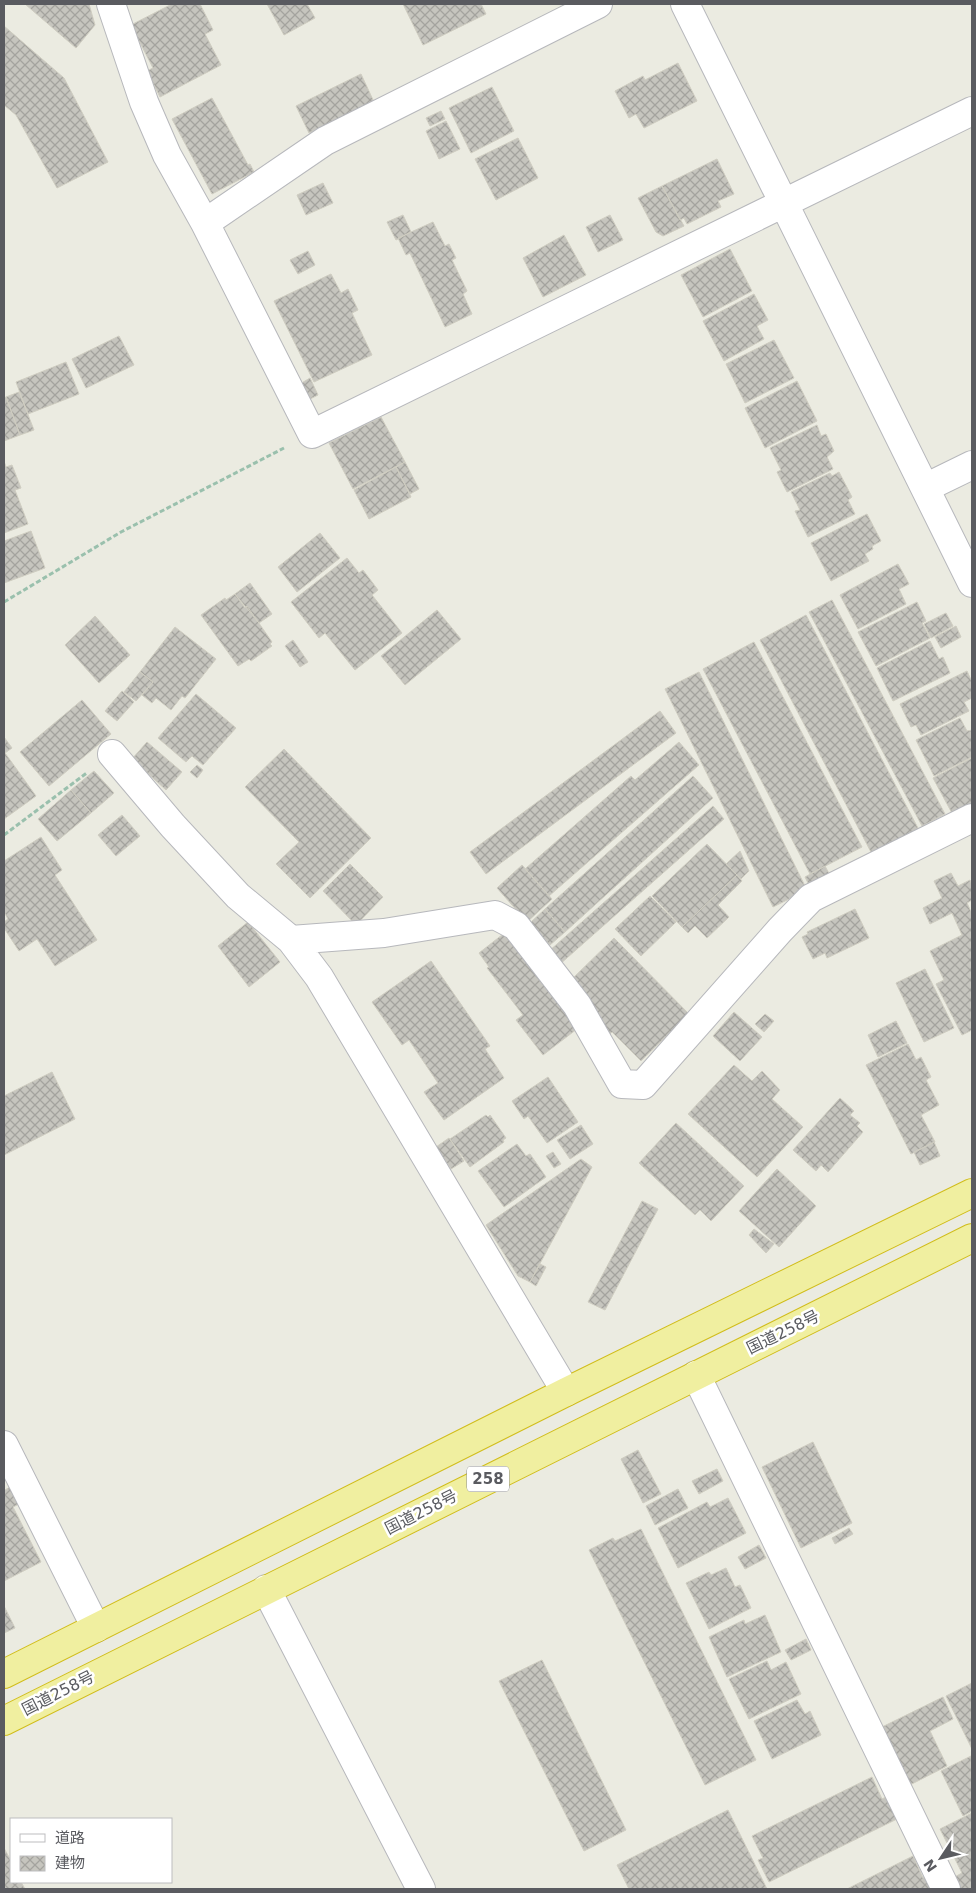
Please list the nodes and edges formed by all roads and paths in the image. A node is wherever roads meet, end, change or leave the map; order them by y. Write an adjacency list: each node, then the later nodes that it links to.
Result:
1 (112, 4): 6 (street)
2 (598, 4): 6 (street)
3 (685, 4): 5 (street)
4 (972, 111): 5 (street)
5 (784, 204): 7 (street); 9 (street)
6 (205, 223): 7 (street)
7 (312, 434): 11 (path)
8 (972, 465): 9 (street)
9 (925, 488): 10 (street)
10 (972, 583)
11 (4, 602)
12 (112, 754): 14 (path); 15 (street)
13 (972, 818): 15 (street)
14 (4, 835)
15 (291, 940): 19 (street)
16 (972, 1193): 19 (highway, 258)
17 (972, 1238): 18 (highway, 国道258号 / 258)
18 (696, 1375): 21 (highway, 国道258号 / 258); 26 (street)
19 (566, 1392): 22 (highway, 258)
20 (4, 1445): 22 (street)
21 (266, 1589): 24 (highway, 国道258号 / 258); 25 (street)
22 (96, 1628): 23 (highway, 258)
23 (4, 1674)
24 (4, 1721)
25 (420, 1889)
26 (946, 1889)

